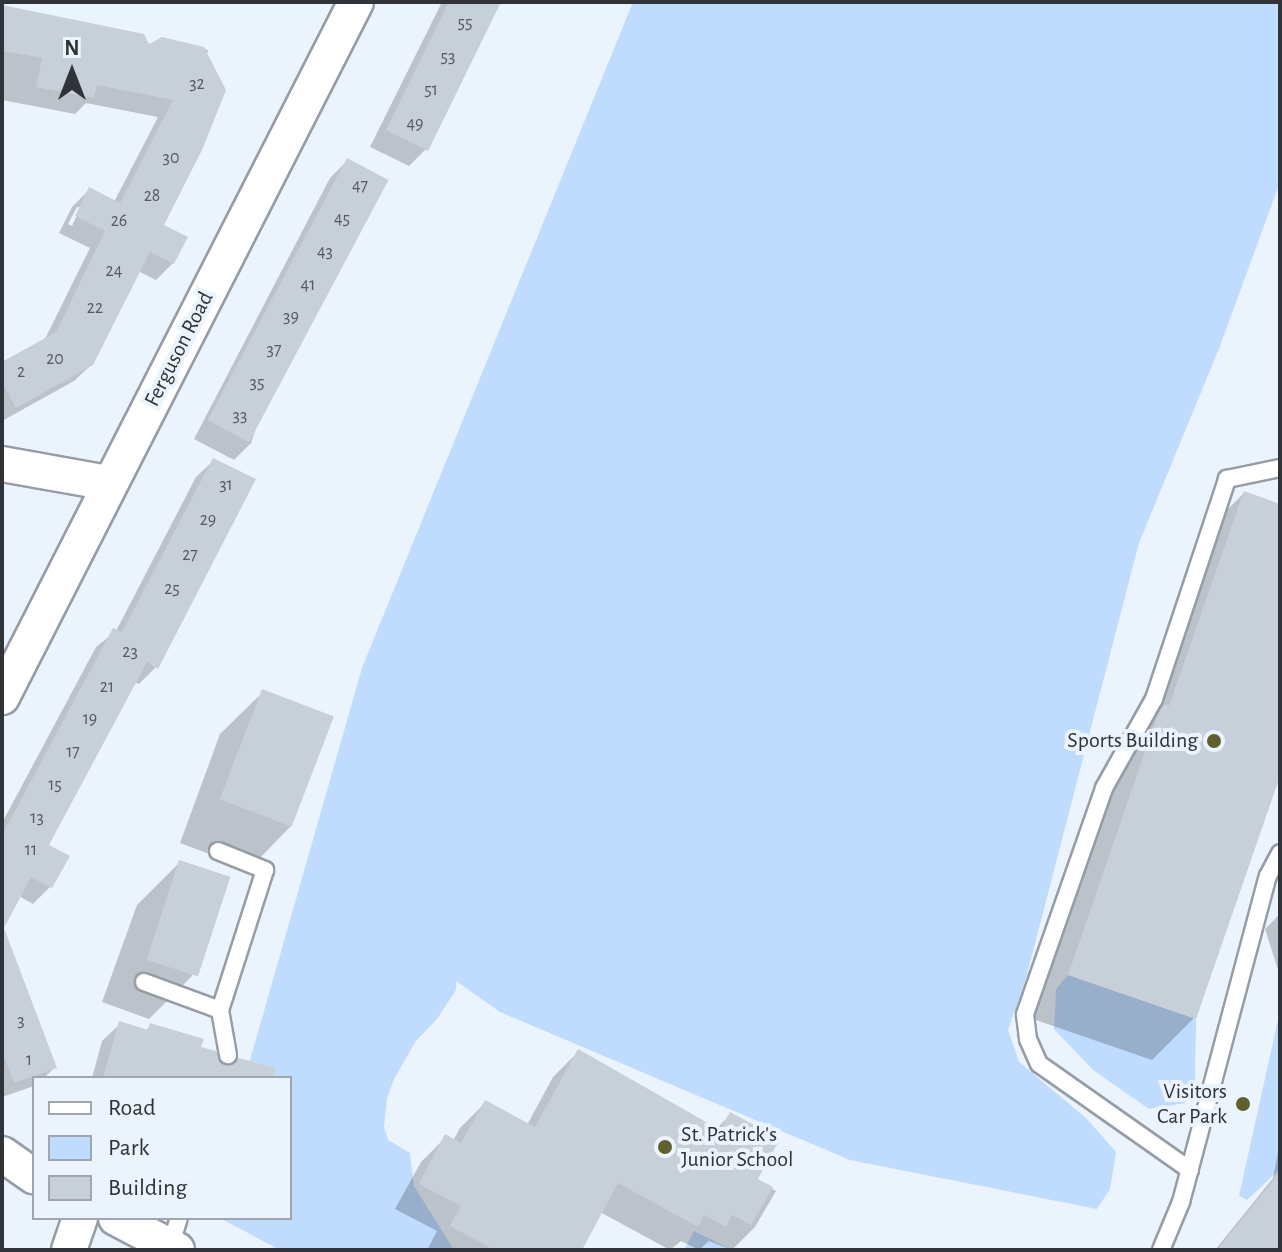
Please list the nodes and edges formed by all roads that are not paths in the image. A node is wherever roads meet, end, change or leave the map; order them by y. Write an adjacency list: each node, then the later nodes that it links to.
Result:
1 (356, 2): 4 (street, Ferguson Road)
2 (2, 464): 4 (street)
3 (1280, 468): 12 (lane)
4 (109, 483): 5 (street, Ferguson Road)
5 (2, 697)
6 (218, 851): 9 (lane)
7 (1280, 853): 12 (lane)
8 (144, 982): 9 (lane)
9 (220, 1010): 10 (lane)
10 (228, 1055)
11 (2, 1154): 13 (street)
12 (1190, 1170): 18 (lane)
13 (32, 1175)
14 (79, 1220): 17 (street)
15 (122, 1220): 16 (street)
16 (175, 1238)
17 (69, 1250)
18 (1161, 1250)

